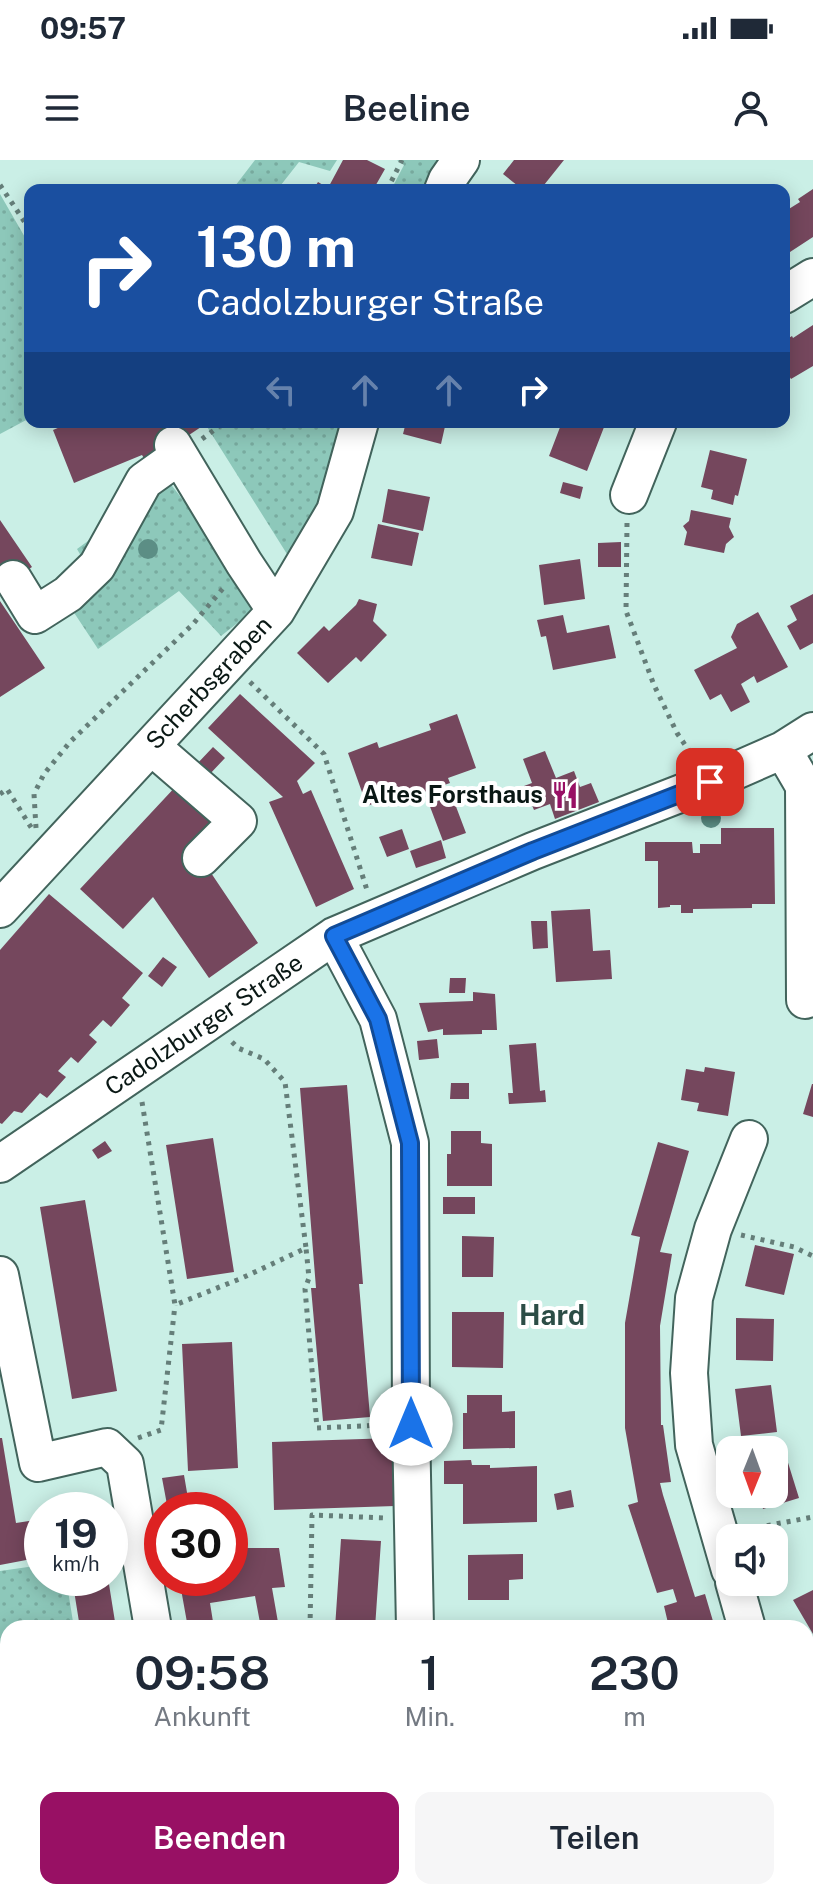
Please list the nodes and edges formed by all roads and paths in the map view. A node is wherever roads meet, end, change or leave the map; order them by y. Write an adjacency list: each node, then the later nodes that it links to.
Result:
1 (402, 160): 3 (path)
2 (461, 160): 4 (street)
3 (390, 184)
4 (445, 184)
5 (0, 185): 6 (path)
6 (24, 221)
7 (813, 277): 8 (street)
8 (790, 291)
9 (358, 428): 14 (street, Scherbsgraben)
10 (656, 428): 11 (street)
11 (629, 495): 19 (path)
12 (244, 563): 13 (street); 14 (street); 20 (path)
13 (13, 579)
14 (276, 611): 15 (street, Scherbsgraben)
15 (229, 662): 17 (street, Scherbsgraben); 23 (path)
16 (813, 731): 18 (street, Cadolzburger Straße)
17 (151, 746): 21 (street); 22 (street, Scherbsgraben)
18 (783, 750): 19 (street, Cadolzburger Straße); 24 (street)
19 (710, 782): 23 (street, Cadolzburger Straße)
20 (0, 794)
21 (201, 858)
22 (0, 909)
23 (376, 918): 25 (street, Cadolzburger Straße)
24 (809, 926): 26 (street)
25 (334, 936): 27 (street, Cadolzburger Straße); 36 (street)
26 (805, 1000)
27 (211, 1019): 28 (street, Cadolzburger Straße); 32 (path)
28 (124, 1079): 30 (street, Cadolzburger Straße); 35 (path)
29 (749, 1139): 31 (street)
30 (0, 1164)
31 (713, 1229): 33 (path); 40 (street)
32 (306, 1248): 35 (path); 36 (path)
33 (813, 1256)
34 (0, 1275): 37 (street)
35 (175, 1305): 37 (path)
36 (411, 1424): 39 (street)
37 (107, 1447): 43 (street)
38 (813, 1517): 41 (path)
39 (412, 1519): 44 (path); 45 (street)
40 (717, 1524)
41 (776, 1524)
42 (738, 1596): 46 (street)
43 (152, 1620)
44 (310, 1620)
45 (415, 1620)
46 (745, 1620)

